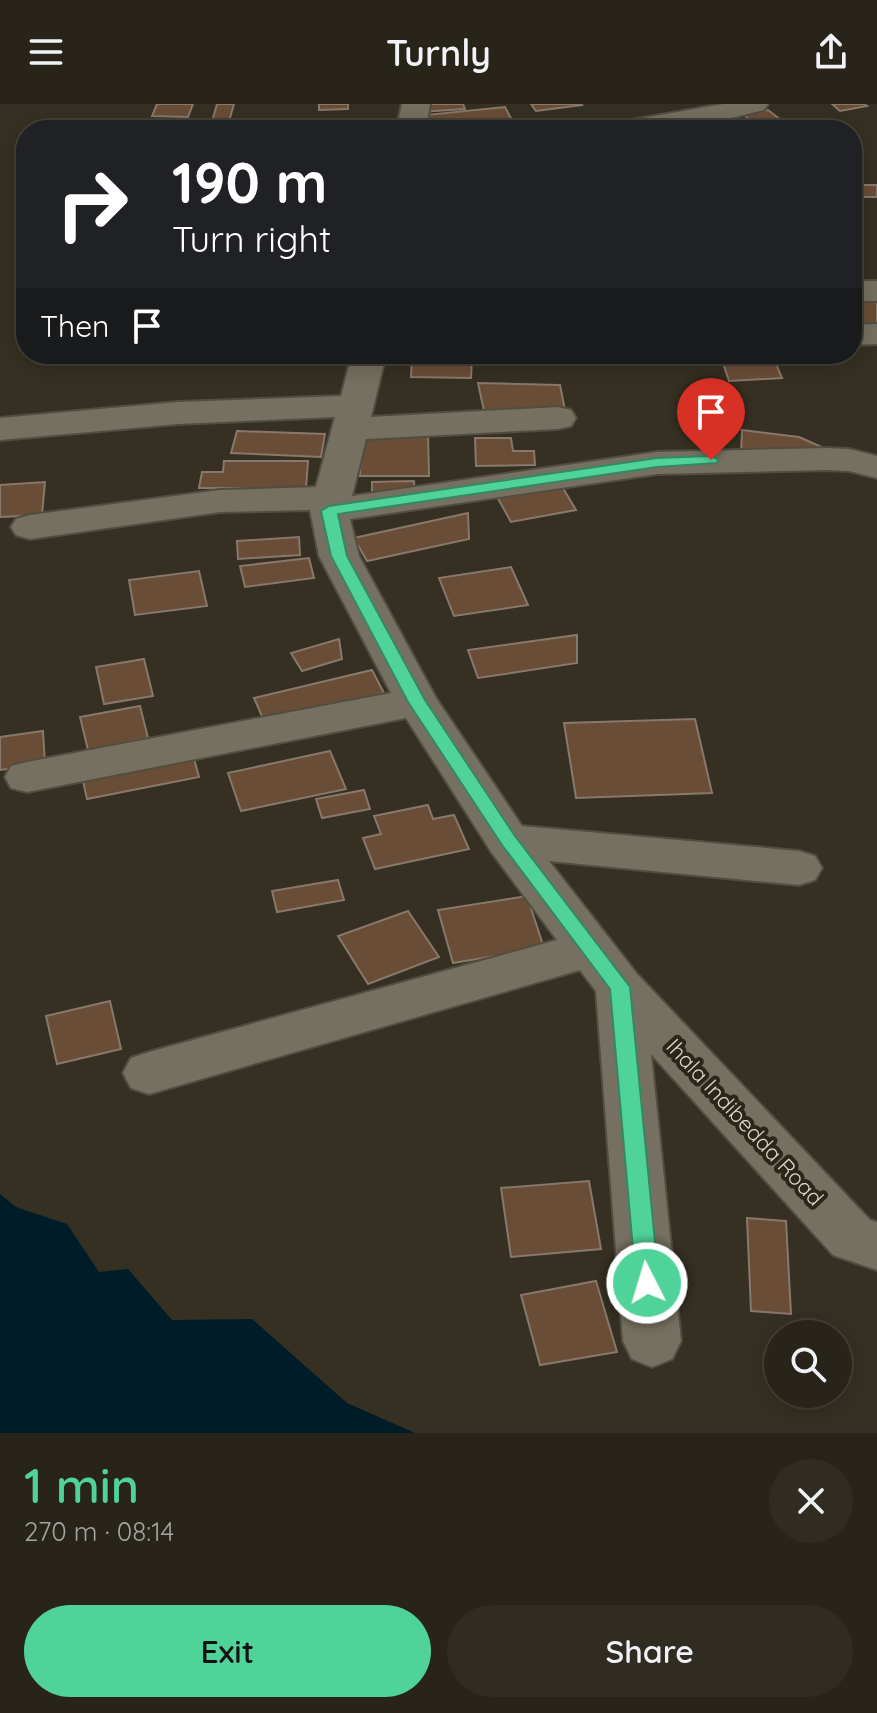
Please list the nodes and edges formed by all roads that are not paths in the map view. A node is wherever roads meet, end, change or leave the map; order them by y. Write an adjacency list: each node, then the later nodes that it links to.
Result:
1 (754, 104): 2 (street)
2 (691, 120)
3 (366, 364): 4 (street, Ihala Indibedda Road)
4 (352, 417): 5 (street); 6 (street); 8 (street, Ihala Indibedda Road)
5 (558, 418)
6 (0, 429)
7 (877, 467): 8 (street)
8 (330, 504): 9 (street); 10 (street, Ihala Indibedda Road)
9 (30, 527)
10 (417, 702): 11 (street); 12 (street, Ihala Indibedda Road)
11 (27, 777)
12 (508, 841): 13 (street); 14 (street, Ihala Indibedda Road)
13 (799, 868)
14 (605, 968): 15 (street); 16 (street, Ihala Indibedda Road); 17 (street)
15 (149, 1073)
16 (877, 1246)
17 (652, 1341)

